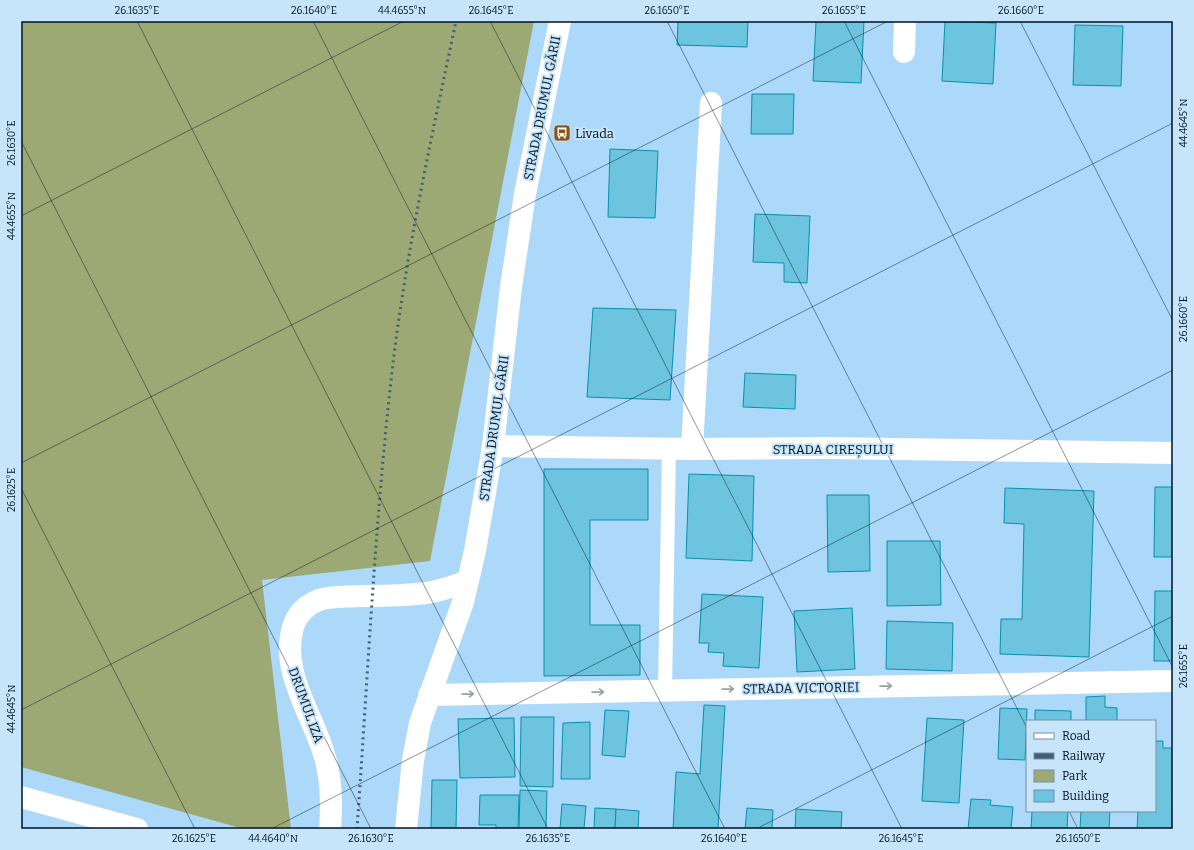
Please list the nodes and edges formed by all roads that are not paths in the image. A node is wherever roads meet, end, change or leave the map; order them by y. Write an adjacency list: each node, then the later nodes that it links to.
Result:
1 (560, 21): 5 (street, STRADA DRUMUL GĂRII)
2 (905, 21): 3 (street)
3 (904, 52)
4 (711, 104): 7 (street)
5 (493, 446): 6 (street, STRADA CIREȘULUI); 9 (street, STRADA DRUMUL GĂRII)
6 (668, 448): 7 (street, STRADA CIREȘULUI); 11 (lane)
7 (692, 449): 8 (street, STRADA CIREȘULUI)
8 (1173, 453)
9 (468, 582): 12 (street, STRADA DRUMUL GĂRII); 15 (street, DRUMUL IZA)
10 (1173, 681): 11 (street, STRADA VICTORIEI, one-way to 10)
11 (665, 691): 12 (street, STRADA VICTORIEI, one-way to 11)
12 (429, 695): 16 (street, STRADA DRUMUL GĂRII)
13 (21, 797): 14 (street)
14 (137, 829)
15 (330, 829)
16 (406, 829)

